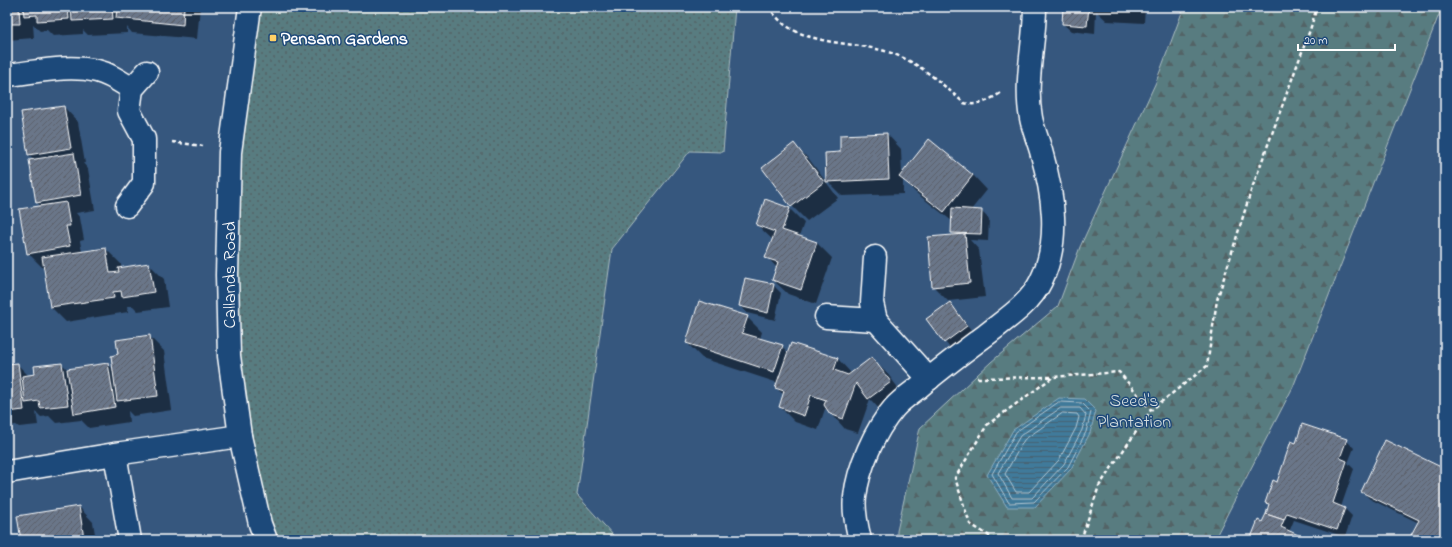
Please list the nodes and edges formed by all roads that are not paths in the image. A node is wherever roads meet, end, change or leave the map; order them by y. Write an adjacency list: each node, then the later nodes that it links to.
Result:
1 (250, 7): 11 (street, Callands Road)
2 (1035, 7): 10 (street)
3 (147, 72): 5 (street)
4 (7, 75): 5 (street)
5 (132, 90): 6 (street)
6 (127, 206)
7 (875, 257): 9 (street)
8 (826, 317): 9 (street)
9 (876, 320): 10 (street)
10 (929, 379): 16 (street)
11 (240, 436): 12 (street); 15 (street, Callands Road)
12 (115, 454): 13 (street); 14 (street)
13 (7, 472)
14 (130, 540)
15 (266, 540)
16 (860, 540)

